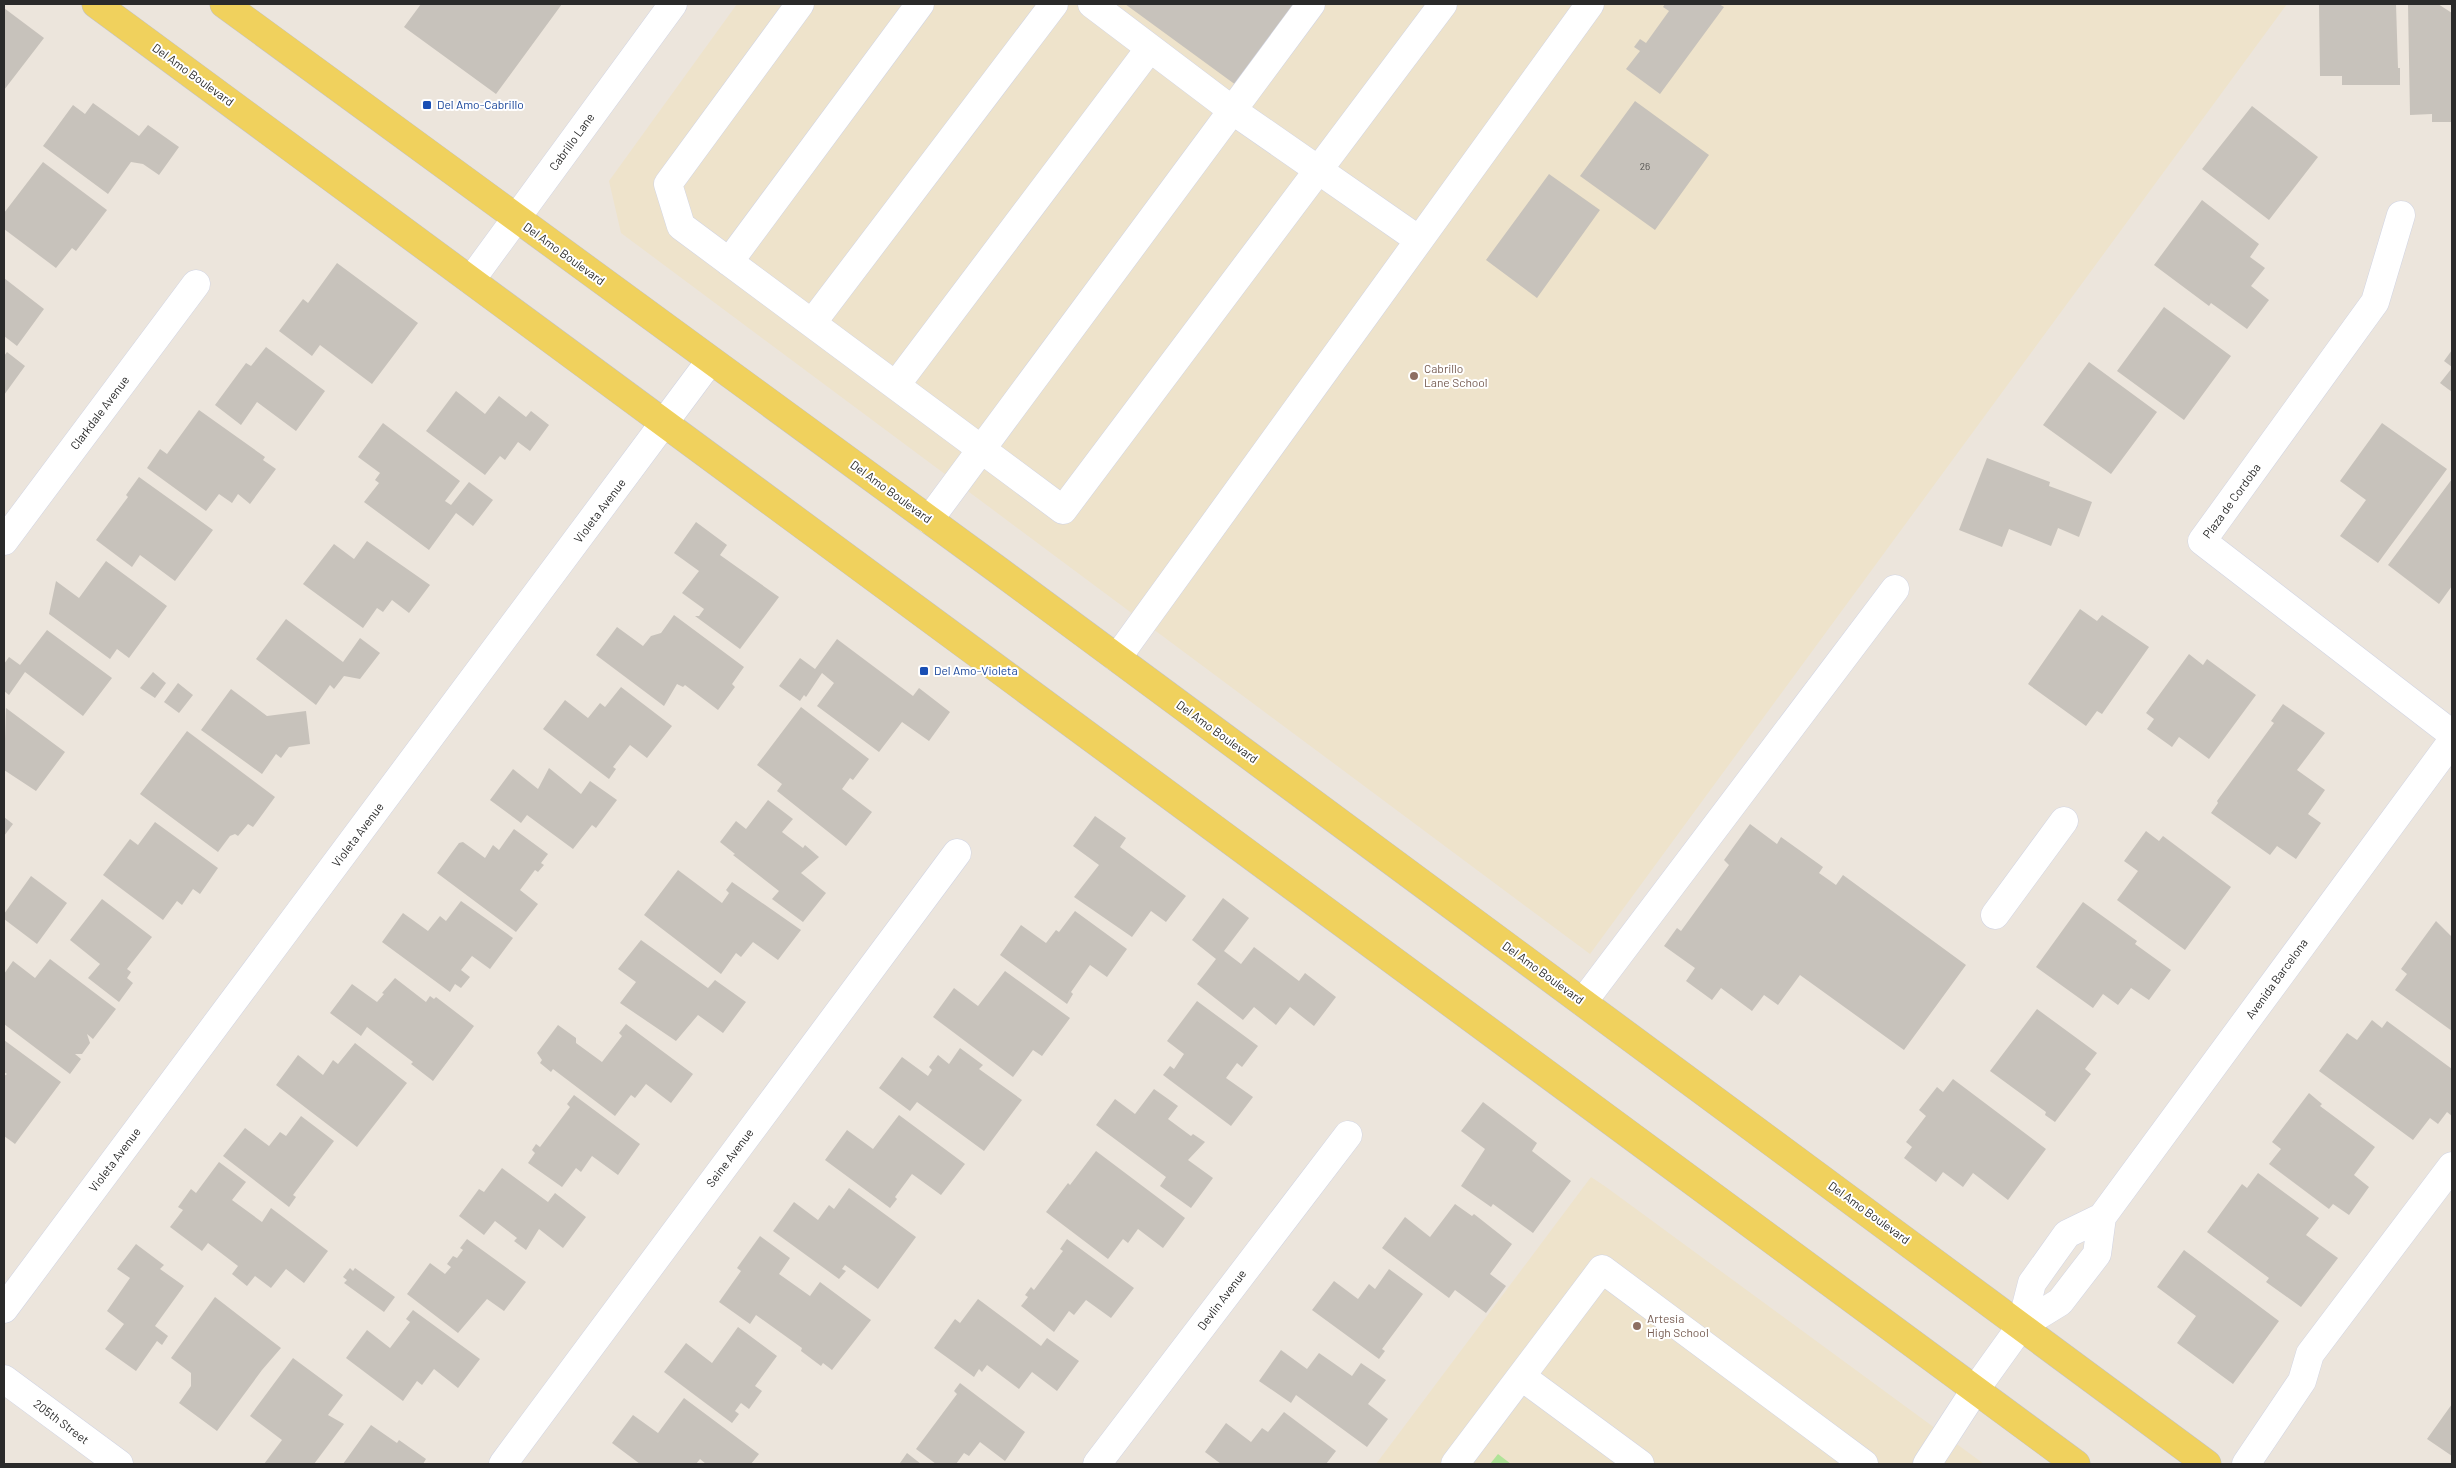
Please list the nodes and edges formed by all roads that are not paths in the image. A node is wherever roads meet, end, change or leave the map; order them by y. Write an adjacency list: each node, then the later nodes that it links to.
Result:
1 (96, 4): 18 (main road, Del Amo Boulevard)
2 (224, 4): 15 (main road, Del Amo Boulevard)
3 (673, 4): 15 (street, Cabrillo Lane)
4 (800, 4): 17 (street)
5 (920, 4): 17 (street)
6 (1054, 4): 20 (street)
7 (1092, 4): 11 (street)
8 (1311, 4): 12 (street)
9 (1443, 4): 13 (street)
10 (1590, 4): 16 (street)
11 (1150, 48): 12 (street); 22 (street)
12 (1232, 110): 13 (street); 24 (street)
13 (1320, 171): 16 (street); 24 (street)
14 (2401, 215): 29 (street, Plaza de Cordoba)
15 (516, 219): 18 (street, Cabrillo Lane); 21 (main road, Del Amo Boulevard)
16 (1419, 240): 28 (street)
17 (729, 262): 20 (street)
18 (471, 280): 23 (main road, Del Amo Boulevard)
19 (196, 284): 26 (street, Clarkdale Avenue)
20 (812, 323): 22 (street)
21 (710, 361): 23 (street, Violeta Avenue); 25 (main road, Del Amo Boulevard)
22 (896, 385): 24 (street)
23 (664, 424): 38 (street, Violeta Avenue); 42 (main road, Del Amo Boulevard)
24 (982, 449): 25 (street)
25 (929, 520): 28 (main road, Del Amo Boulevard)
26 (4, 541)
27 (1895, 588): 34 (street)
28 (1117, 658): 34 (main road, Del Amo Boulevard)
29 (2452, 734)
30 (2452, 741): 37 (street, Avenida Barcelona)
31 (2064, 821): 33 (street)
32 (957, 852): 44 (street, Seine Avenue)
33 (1995, 915)
34 (1583, 1002): 39 (main road, Del Amo Boulevard)
35 (1348, 1135): 45 (street, Devlin Avenue)
36 (2452, 1166): 52 (street)
37 (2102, 1217): 39 (street, Avenida Barcelona); 39 (street, Avenida Barcelona)
38 (4, 1308)
39 (2021, 1326): 42 (street, Avenida Barcelona); 51 (main road, Del Amo Boulevard)
40 (1522, 1377): 46 (street); 47 (street); 48 (street)
41 (4, 1379): 43 (street, 205th Street)
42 (1975, 1390): 49 (street, Avenida Barcelona); 50 (main road, Del Amo Boulevard)
43 (119, 1464)
44 (503, 1464)
45 (1097, 1464)
46 (1455, 1464)
47 (1640, 1464)
48 (1864, 1464)
49 (1927, 1464)
50 (2076, 1464)
51 (2207, 1464)
52 (2246, 1464)

